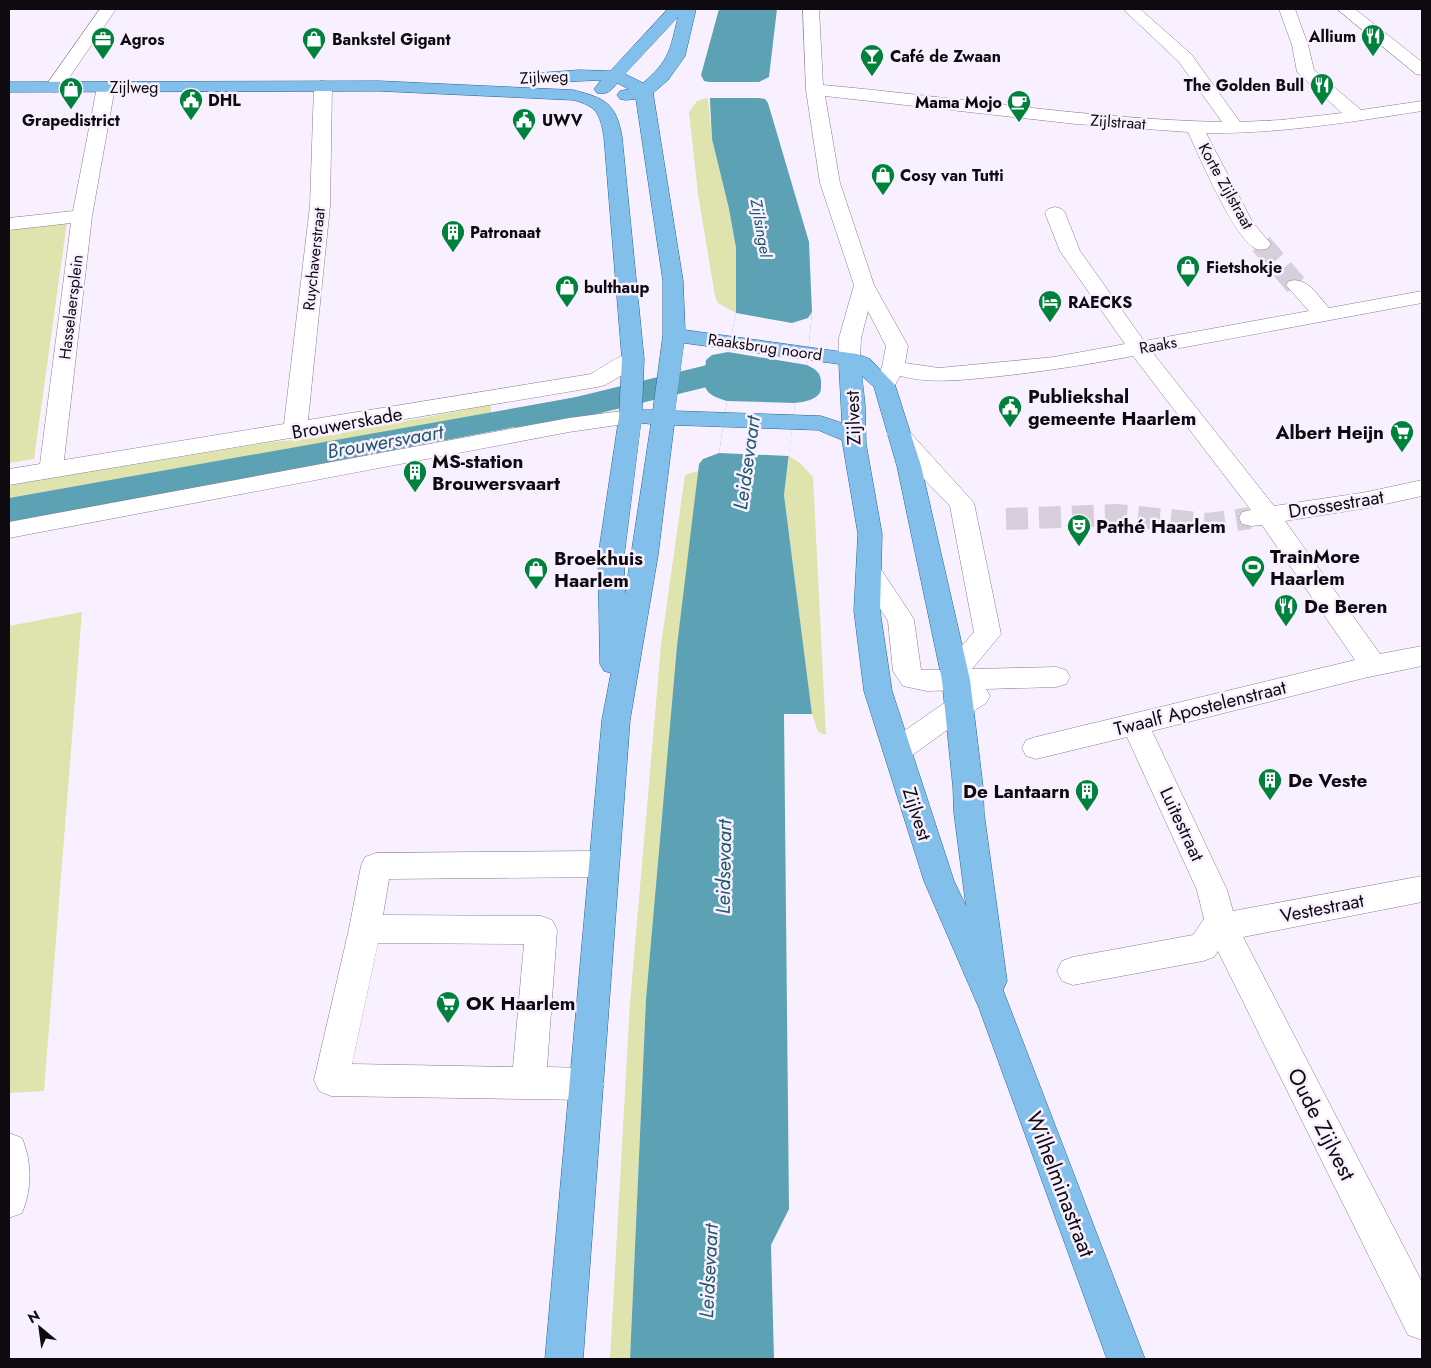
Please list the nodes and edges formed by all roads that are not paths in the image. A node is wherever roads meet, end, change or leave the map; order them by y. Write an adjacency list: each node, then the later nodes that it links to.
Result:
1 (108, 9): 13 (street)
2 (676, 9): 9 (main road)
3 (688, 9): 16 (main road)
4 (811, 9): 15 (street, Zijlvest)
5 (1131, 9): 21 (street)
6 (1287, 9): 19 (street)
7 (1345, 9): 8 (street)
8 (1422, 70)
9 (613, 76): 11 (main road, Zijlweg); 16 (main road, Zijlweg); 17 (main road)
10 (323, 86): 11 (main road, Zijlweg); 14 (main road, Zijlweg); 39 (street, Ruychaverstraat)
11 (379, 86): 17 (main road, Zijlweg)
12 (9, 87): 13 (main road, Zijlweg)
13 (54, 87): 14 (main road, Zijlweg)
14 (106, 87): 23 (street, Hasselaersplein)
15 (814, 90): 20 (street, Zijlstraat); 26 (street, Zijlvest)
16 (644, 92): 17 (main road); 30 (main road)
17 (594, 100): 33 (main road)
18 (1422, 106): 19 (street, Zijlstraat)
19 (1356, 115): 21 (street, Zijlstraat)
20 (1194, 127): 21 (street, Zijlstraat); 25 (street, Korte Zijlstraat)
21 (1235, 128)
22 (1055, 213): 31 (street)
23 (82, 216): 24 (street); 42 (street, Hasselaersplein)
24 (9, 224)
25 (1261, 244)
26 (864, 285): 32 (street, Zijlvest); 34 (street, Zijlvest)
27 (1296, 285): 29 (street)
28 (1422, 297): 29 (street, Raaks)
29 (1324, 315): 31 (street, Raaks)
30 (674, 335): 32 (main road, Raaksbrug noord); 33 (main road, Brouwerskade); 37 (main road)
31 (1139, 349): 34 (street, Raaks); 45 (street)
32 (840, 358): 34 (main road); 36 (main road, Zijlvest)
33 (633, 359): 35 (main road); 39 (street, Brouwerskade)
34 (888, 376): 36 (main road); 40 (main road, Zijlvest)
35 (631, 401): 37 (main road); 46 (street); 52 (main road)
36 (854, 405): 38 (main road); 41 (main road, Zijlvest)
37 (662, 418): 38 (main road); 52 (main road)
38 (821, 423): 41 (main road)
39 (295, 432): 42 (street, Brouwerskade)
40 (899, 434): 51 (main road, Zijlvest); 51 (street)
41 (853, 436): 47 (main road, Zijlvest)
42 (51, 470): 43 (street, Brouwerskade)
43 (9, 478)
44 (1422, 488): 45 (street, Drossestraat)
45 (1259, 516): 49 (street)
46 (9, 530)
47 (869, 571): 51 (street); 55 (main road, Zijlvest)
48 (1422, 656): 49 (street, Twaalf Apostelenstraat)
49 (1369, 667): 53 (street, Twaalf Apostelenstraat)
50 (1056, 677): 51 (street)
51 (956, 686): 55 (street); 61 (main road, Zijlvest)
52 (616, 720): 56 (main road)
53 (1134, 724): 54 (street, Twaalf Apostelenstraat); 58 (street, Luitestraat)
54 (1036, 748)
55 (897, 751): 61 (main road, Zijlvest)
56 (604, 864): 59 (street); 63 (main road)
57 (1422, 888): 58 (street, Vestestraat)
58 (1222, 927): 60 (street); 66 (street, Oude Zijlvest)
59 (365, 929): 62 (street); 62 (street)
60 (1073, 971)
61 (995, 1008): 68 (main road, Wilhelminastraat)
62 (529, 1083): 63 (street)
63 (587, 1084): 67 (main road)
64 (9, 1150): 65 (street)
65 (9, 1200)
66 (1422, 1321)
67 (564, 1359)
68 (1126, 1359)

